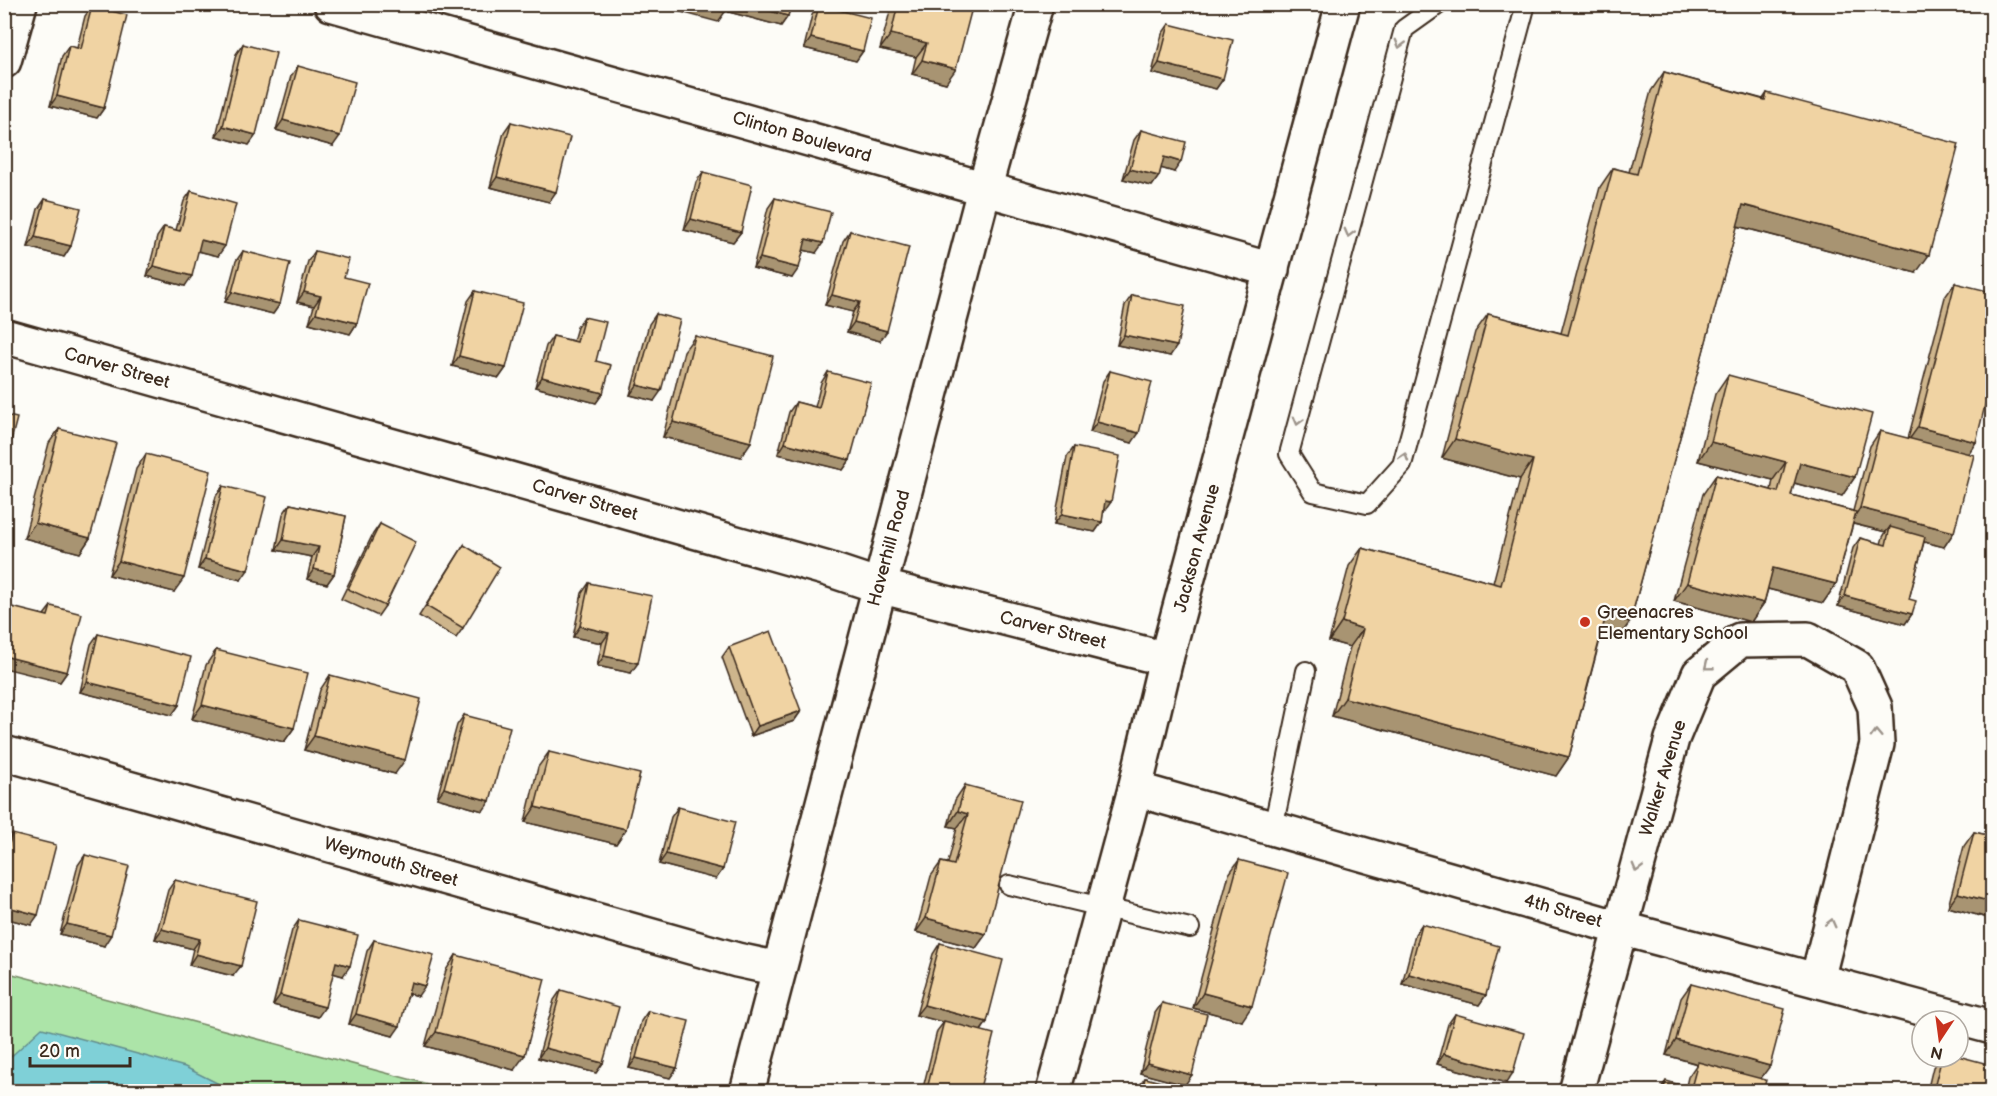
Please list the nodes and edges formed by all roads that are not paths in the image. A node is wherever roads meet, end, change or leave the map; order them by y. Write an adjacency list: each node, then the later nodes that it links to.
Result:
1 (20, 4): 7 (street)
2 (331, 4): 8 (street, Clinton Boulevard)
3 (1036, 4): 8 (street, Haverhill Road)
4 (1344, 4): 9 (street, Jackson Avenue)
5 (1439, 4): 6 (lane, one-way to 6)
6 (1526, 4)
7 (4, 61)
8 (984, 190): 9 (street, Clinton Boulevard); 11 (street, Haverhill Road)
9 (1272, 270): 12 (street, Jackson Avenue)
10 (4, 336): 11 (street, Carver Street)
11 (879, 585): 12 (street, Carver Street); 21 (street, Haverhill Road)
12 (1166, 659): 15 (street, Jackson Avenue)
13 (1306, 671): 16 (lane)
14 (4, 753): 21 (street, Weymouth Street)
15 (1135, 789): 16 (street, 4th Street); 18 (street, Jackson Avenue)
16 (1274, 828): 20 (street, 4th Street)
17 (1009, 885): 18 (lane)
18 (1103, 908): 19 (lane); 25 (street, Jackson Avenue)
19 (1190, 928)
20 (1620, 928): 22 (street, 4th Street); 22 (street, Walker Avenue, one-way to 20); 26 (street, Walker Avenue)
21 (779, 969): 24 (street, Haverhill Road)
22 (1817, 980): 23 (street, 4th Street)
23 (1992, 1027)
24 (747, 1092)
25 (1053, 1092)
26 (1576, 1092)

